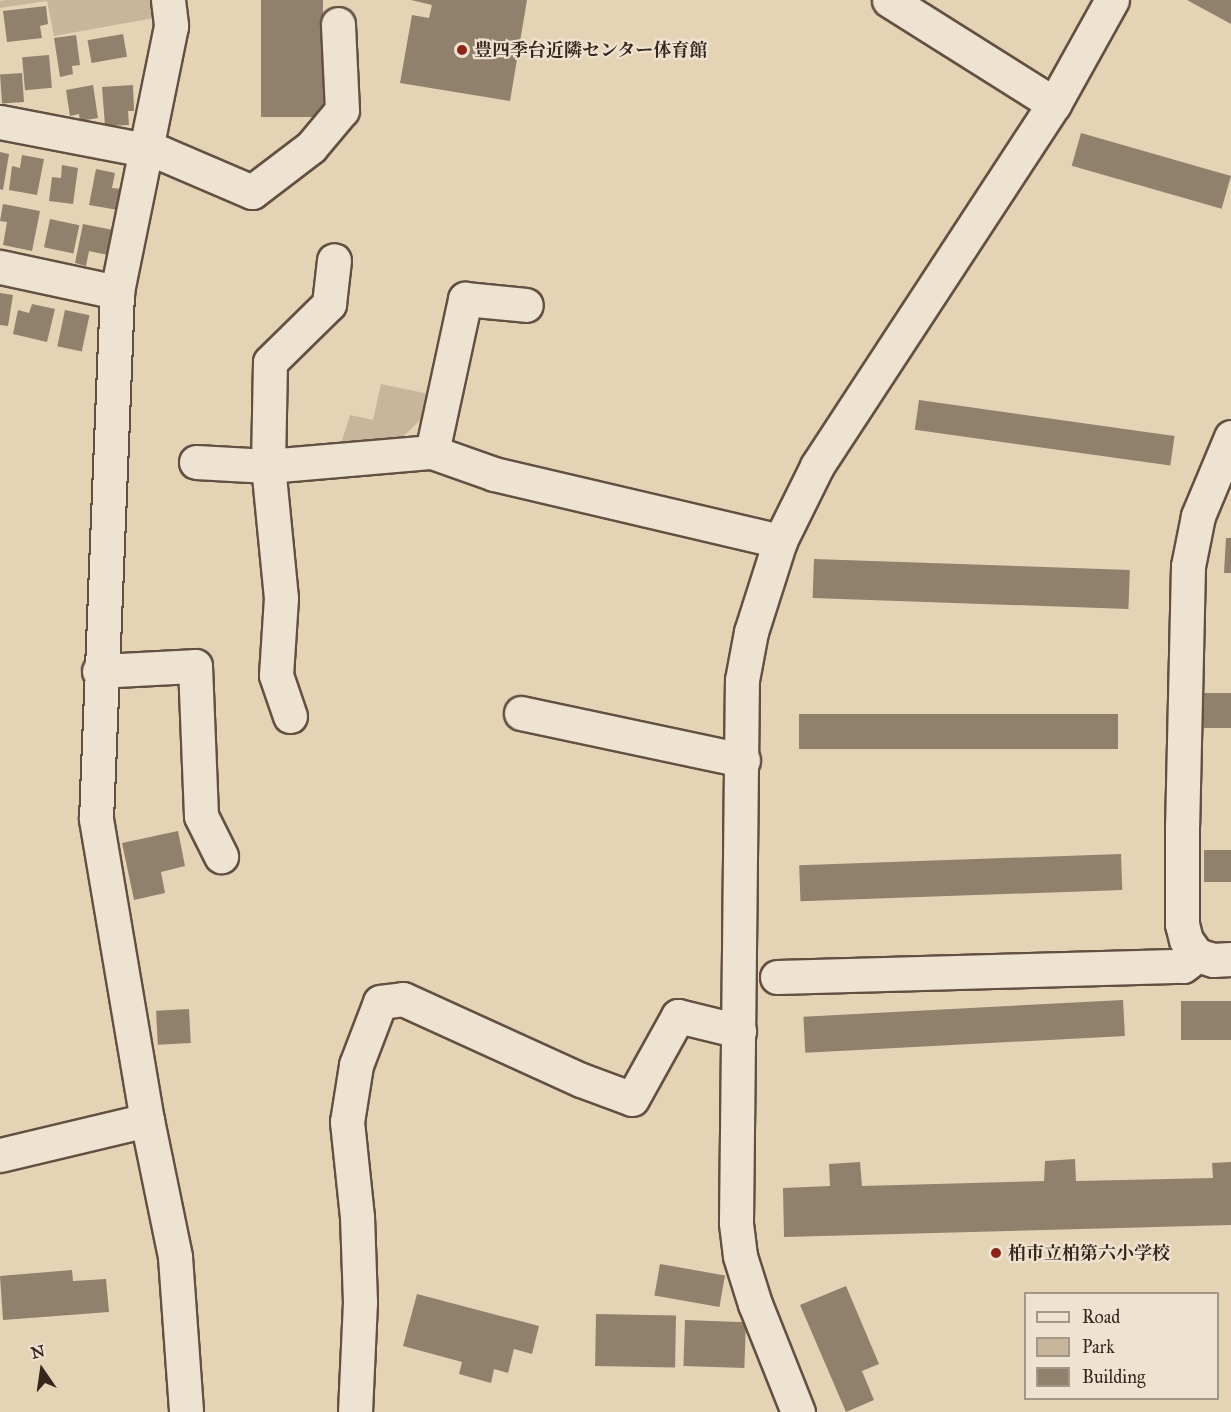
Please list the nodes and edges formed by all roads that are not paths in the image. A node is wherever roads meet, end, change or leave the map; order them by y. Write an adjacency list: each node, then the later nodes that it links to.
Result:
1 (168, 0): 7 (street)
2 (889, 0): 5 (street)
3 (1101, 5): 5 (street)
4 (338, 24): 7 (street)
5 (1054, 104): 16 (street)
6 (0, 122): 7 (street)
7 (143, 150): 10 (street)
8 (334, 260): 15 (street)
9 (0, 267): 10 (street)
10 (117, 292): 17 (street)
11 (526, 305): 13 (street)
12 (1231, 437): 22 (street)
13 (432, 452): 15 (street); 16 (street)
14 (196, 462): 15 (street)
15 (268, 466): 19 (street)
16 (780, 541): 20 (street)
17 (99, 671): 21 (street); 26 (street)
18 (520, 713): 20 (street)
19 (290, 716)
20 (742, 760): 25 (street)
21 (221, 856)
22 (1197, 955): 23 (street); 24 (street)
23 (1231, 959)
24 (777, 977)
25 (739, 1031): 29 (street); 30 (street)
26 (147, 1120): 27 (street); 28 (street)
27 (0, 1155)
28 (186, 1412)
29 (355, 1412)
30 (798, 1412)

